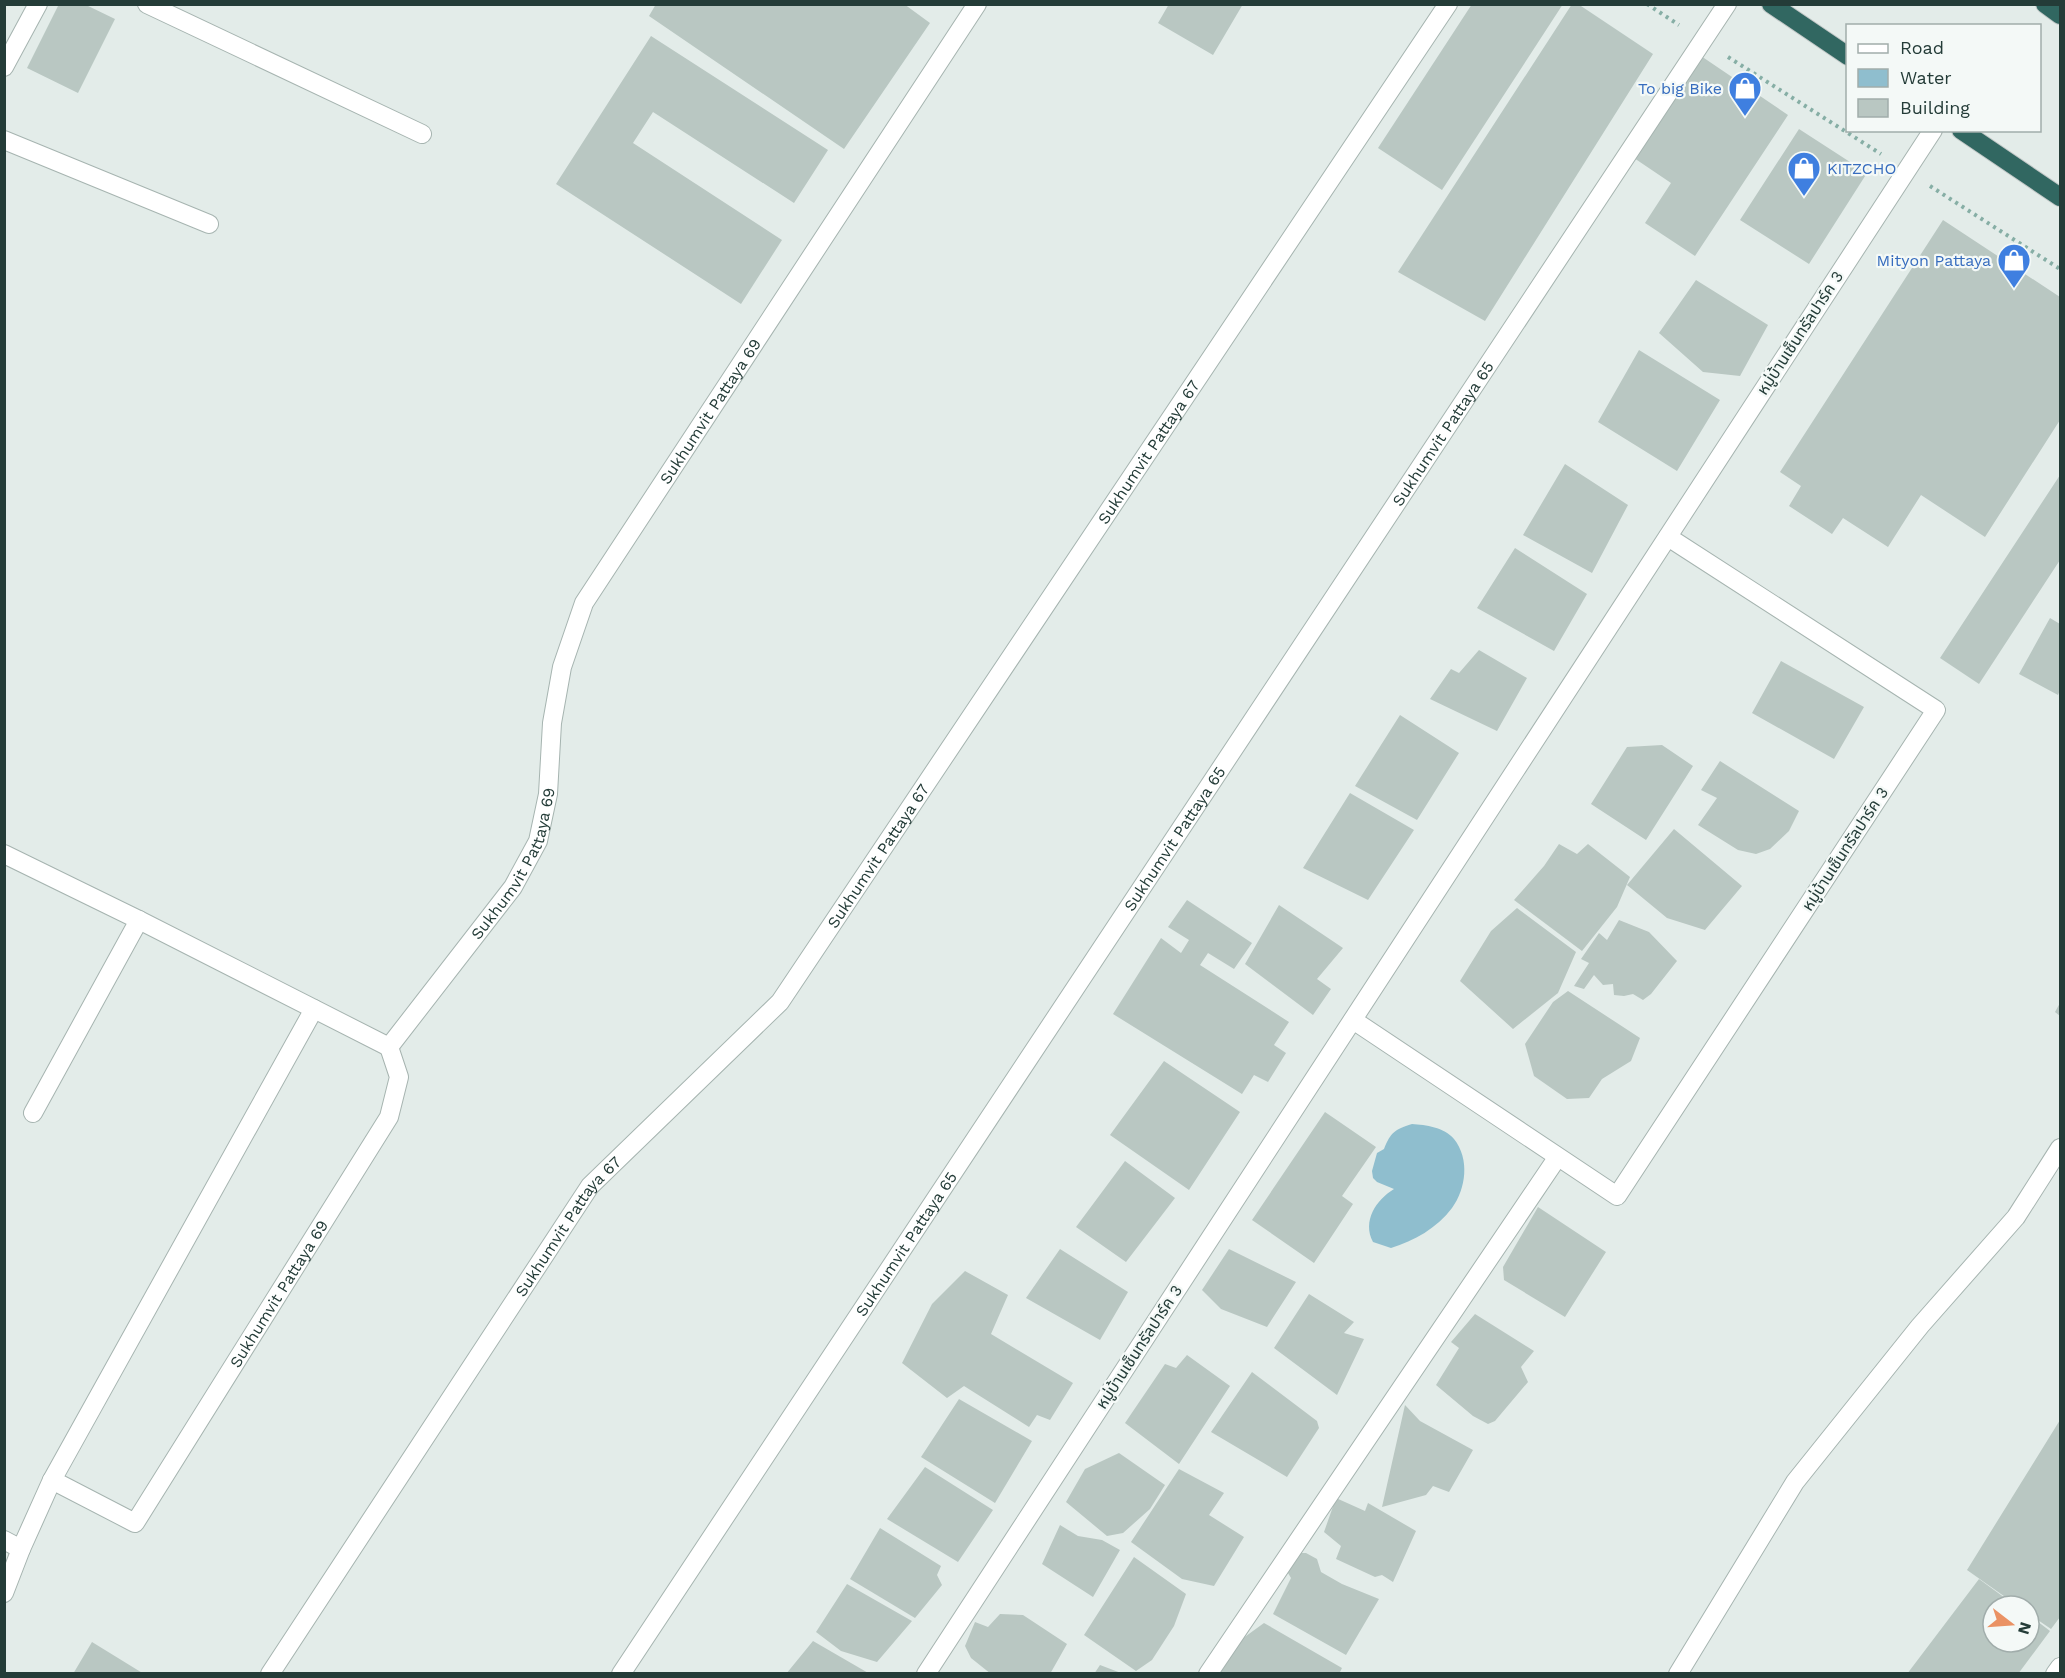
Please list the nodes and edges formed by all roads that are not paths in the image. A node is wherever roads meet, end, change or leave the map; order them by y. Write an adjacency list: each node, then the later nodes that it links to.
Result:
1 (38, 4): 10 (street)
2 (147, 4): 13 (street)
3 (977, 4): 22 (street, Sukhumvit Pattaya 69)
4 (1448, 4): 31 (street, Sukhumvit Pattaya 67)
5 (1728, 4): 32 (street, Sukhumvit Pattaya 65)
6 (1771, 4): 9 (highway)
7 (2045, 4): 8 (highway)
8 (2061, 15)
9 (1846, 55)
10 (4, 67)
11 (1932, 132): 17 (street, หมู่บ้านเซ็นทรัลปาร์ค 3)
12 (1963, 132): 15 (highway)
13 (422, 134)
14 (4, 140): 16 (street)
15 (2061, 197)
16 (209, 224)
17 (1668, 537): 21 (street, หมู่บ้านเซ็นทรัลปาร์ค 3); 25 (street, หมู่บ้านเซ็นทรัลปาร์ค 3)
18 (4, 854): 19 (street)
19 (140, 920): 20 (street); 23 (street)
20 (314, 1010): 22 (street); 26 (street)
21 (1353, 1020): 25 (street, หมู่บ้านเซ็นทรัลปาร์ค 3); 33 (street, หมู่บ้านเซ็นทรัลปาร์ค 3)
22 (389, 1047): 26 (street, Sukhumvit Pattaya 69)
23 (33, 1113)
24 (2061, 1149): 35 (street)
25 (1557, 1158): 34 (street)
26 (52, 1480): 28 (street)
27 (4, 1540): 28 (street)
28 (21, 1549): 29 (street)
29 (4, 1593)
30 (2061, 1667): 36 (street)
31 (270, 1674)
32 (621, 1674)
33 (926, 1674)
34 (1208, 1674)
35 (1678, 1674)
36 (2055, 1674)

